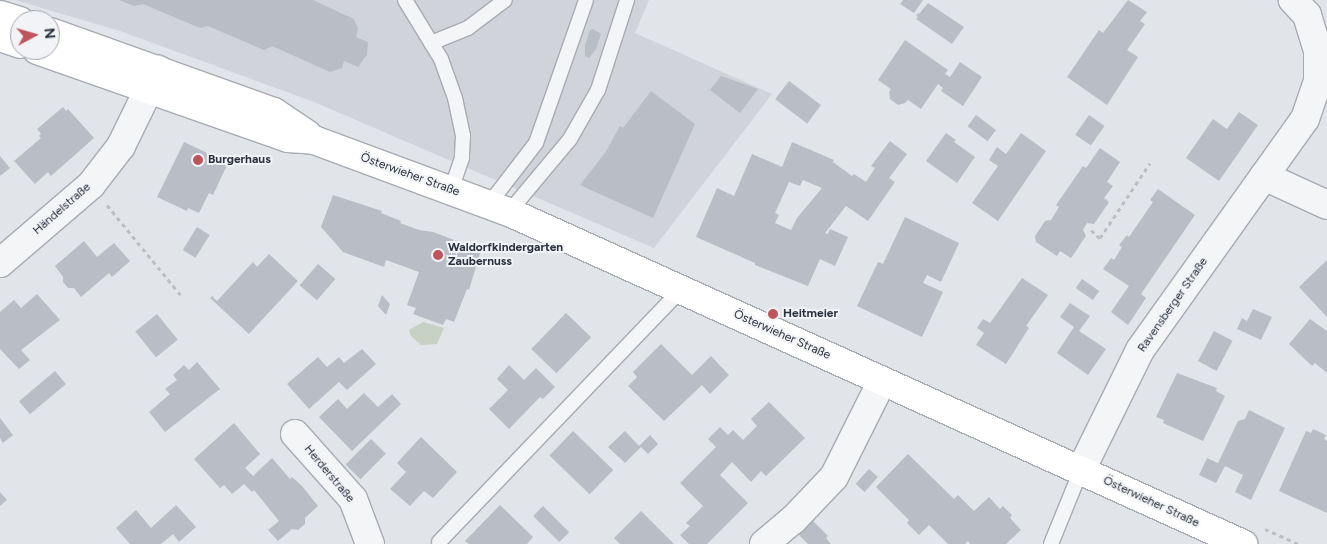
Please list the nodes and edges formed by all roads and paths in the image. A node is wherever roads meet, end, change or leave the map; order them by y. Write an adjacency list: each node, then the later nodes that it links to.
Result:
1 (405, 0): 7 (lane)
2 (505, 0): 7 (lane)
3 (586, 0): 15 (lane)
4 (627, 0): 15 (lane)
5 (1306, 5): 11 (street, Ravensberger Straße)
6 (60, 37): 9 (street, Österwieher Straße)
7 (431, 43): 13 (lane)
8 (60, 56): 9 (street, Österwieher Straße)
9 (154, 80): 12 (street, Händelstraße); 13 (street, Österwieher Straße)
10 (1150, 164): 16 (path)
11 (1264, 176): 14 (street); 22 (street, Ravensberger Straße)
12 (91, 185): 17 (street, Händelstraße); 19 (path)
13 (451, 190): 15 (street, Österwieher Straße)
14 (1327, 205)
15 (499, 208): 18 (street, Österwieher Straße)
16 (1091, 230)
17 (0, 263)
18 (681, 290): 20 (street, Österwieher Straße); 23 (lane)
19 (183, 298)
20 (882, 381): 22 (street, Österwieher Straße); 25 (street)
21 (295, 434): 24 (street, Herderstraße)
22 (1081, 470): 26 (lane); 27 (street, Österwieher Straße)
23 (439, 542)
24 (370, 544)
25 (764, 544)
26 (1051, 544)
27 (1243, 544)

